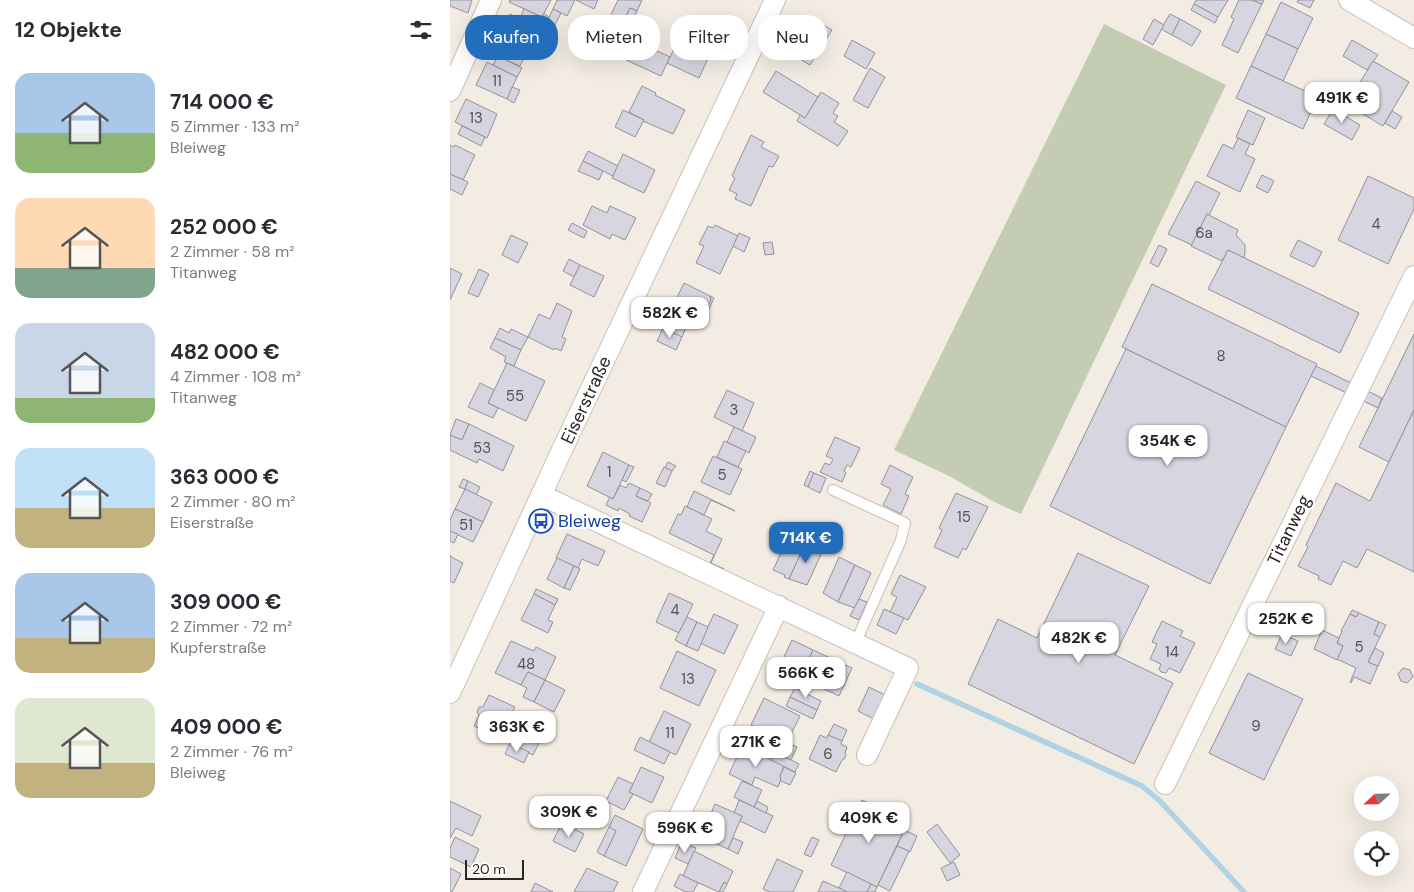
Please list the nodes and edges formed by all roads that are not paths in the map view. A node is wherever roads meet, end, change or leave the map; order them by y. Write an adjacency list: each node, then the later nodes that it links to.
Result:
1 (491, 0): 5 (street)
2 (775, 0): 8 (street, Eiserstraße)
3 (1349, 0): 4 (street)
4 (1414, 38)
5 (450, 91)
6 (1414, 276): 13 (street, Titanweg)
7 (833, 490): 10 (lane)
8 (541, 495): 9 (street); 11 (street, Eiserstraße)
9 (778, 606): 10 (street); 14 (street)
10 (855, 644): 12 (street)
11 (450, 693)
12 (868, 755)
13 (1165, 784)
14 (643, 892)

